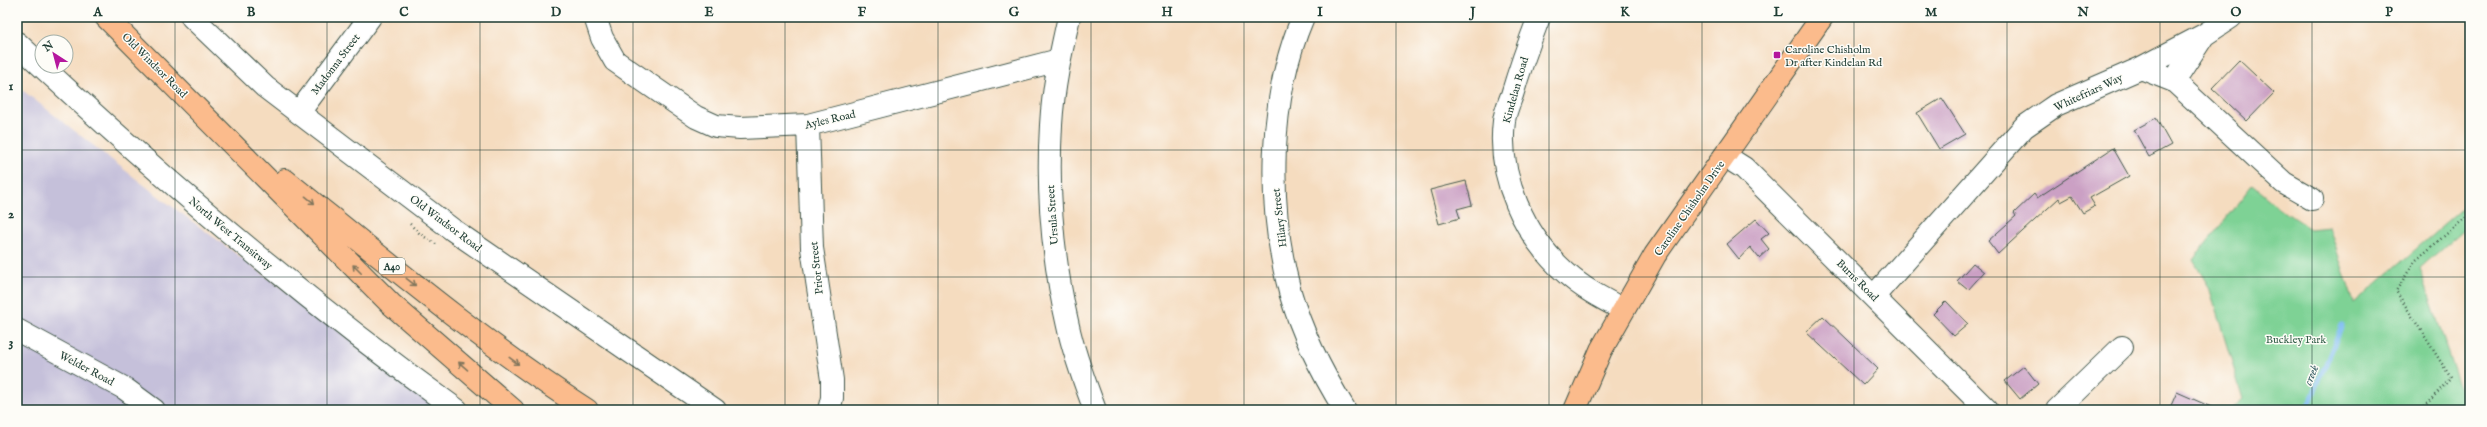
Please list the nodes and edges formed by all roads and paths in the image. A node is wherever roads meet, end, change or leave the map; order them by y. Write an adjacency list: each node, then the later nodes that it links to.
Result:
1 (106, 17): 16 (main road, Old Windsor Road / A40)
2 (192, 17): 15 (street, Old Windsor Road)
3 (370, 17): 15 (street, Madonna Street)
4 (595, 17): 17 (street, Ayles Road)
5 (1069, 17): 12 (street, Ursula Street)
6 (1303, 17): 32 (street, Hilary Street)
7 (1540, 17): 22 (street, Kindelan Road)
8 (1822, 17): 18 (main road, Caroline Chisholm Drive)
9 (2231, 17): 10 (street, Whitefriars Way)
10 (2204, 35): 13 (street, Whitefriars Way); 14 (street)
11 (17, 43): 26 (street, North West Transitway)
12 (1060, 60): 17 (street, Ayles Road); 31 (street, Ursula Street)
13 (2141, 68): 14 (street); 21 (street, Whitefriars Way)
14 (2174, 81): 19 (street)
15 (300, 111): 29 (street, Old Windsor Road)
16 (204, 114): 27 (main road, Old Windsor Road / A40, one-way to 16); 28 (main road, Old Windsor Road / A40, one-way to 28)
17 (808, 125): 30 (street, Prior Street)
18 (1725, 156): 21 (street, Burns Road); 22 (main road, Caroline Chisholm Drive)
19 (2312, 199)
20 (2470, 214): 36 (path)
21 (1874, 296): 34 (street, Burns Road)
22 (1622, 309): 33 (main road, Caroline Chisholm Drive)
23 (17, 330): 25 (street, Welder Road)
24 (2122, 347): 35 (street)
25 (154, 410)
26 (457, 410)
27 (513, 410)
28 (586, 410)
29 (715, 410)
30 (829, 410)
31 (1095, 410)
32 (1345, 410)
33 (1575, 410)
34 (1987, 410)
35 (2057, 410)
36 (2422, 410)

